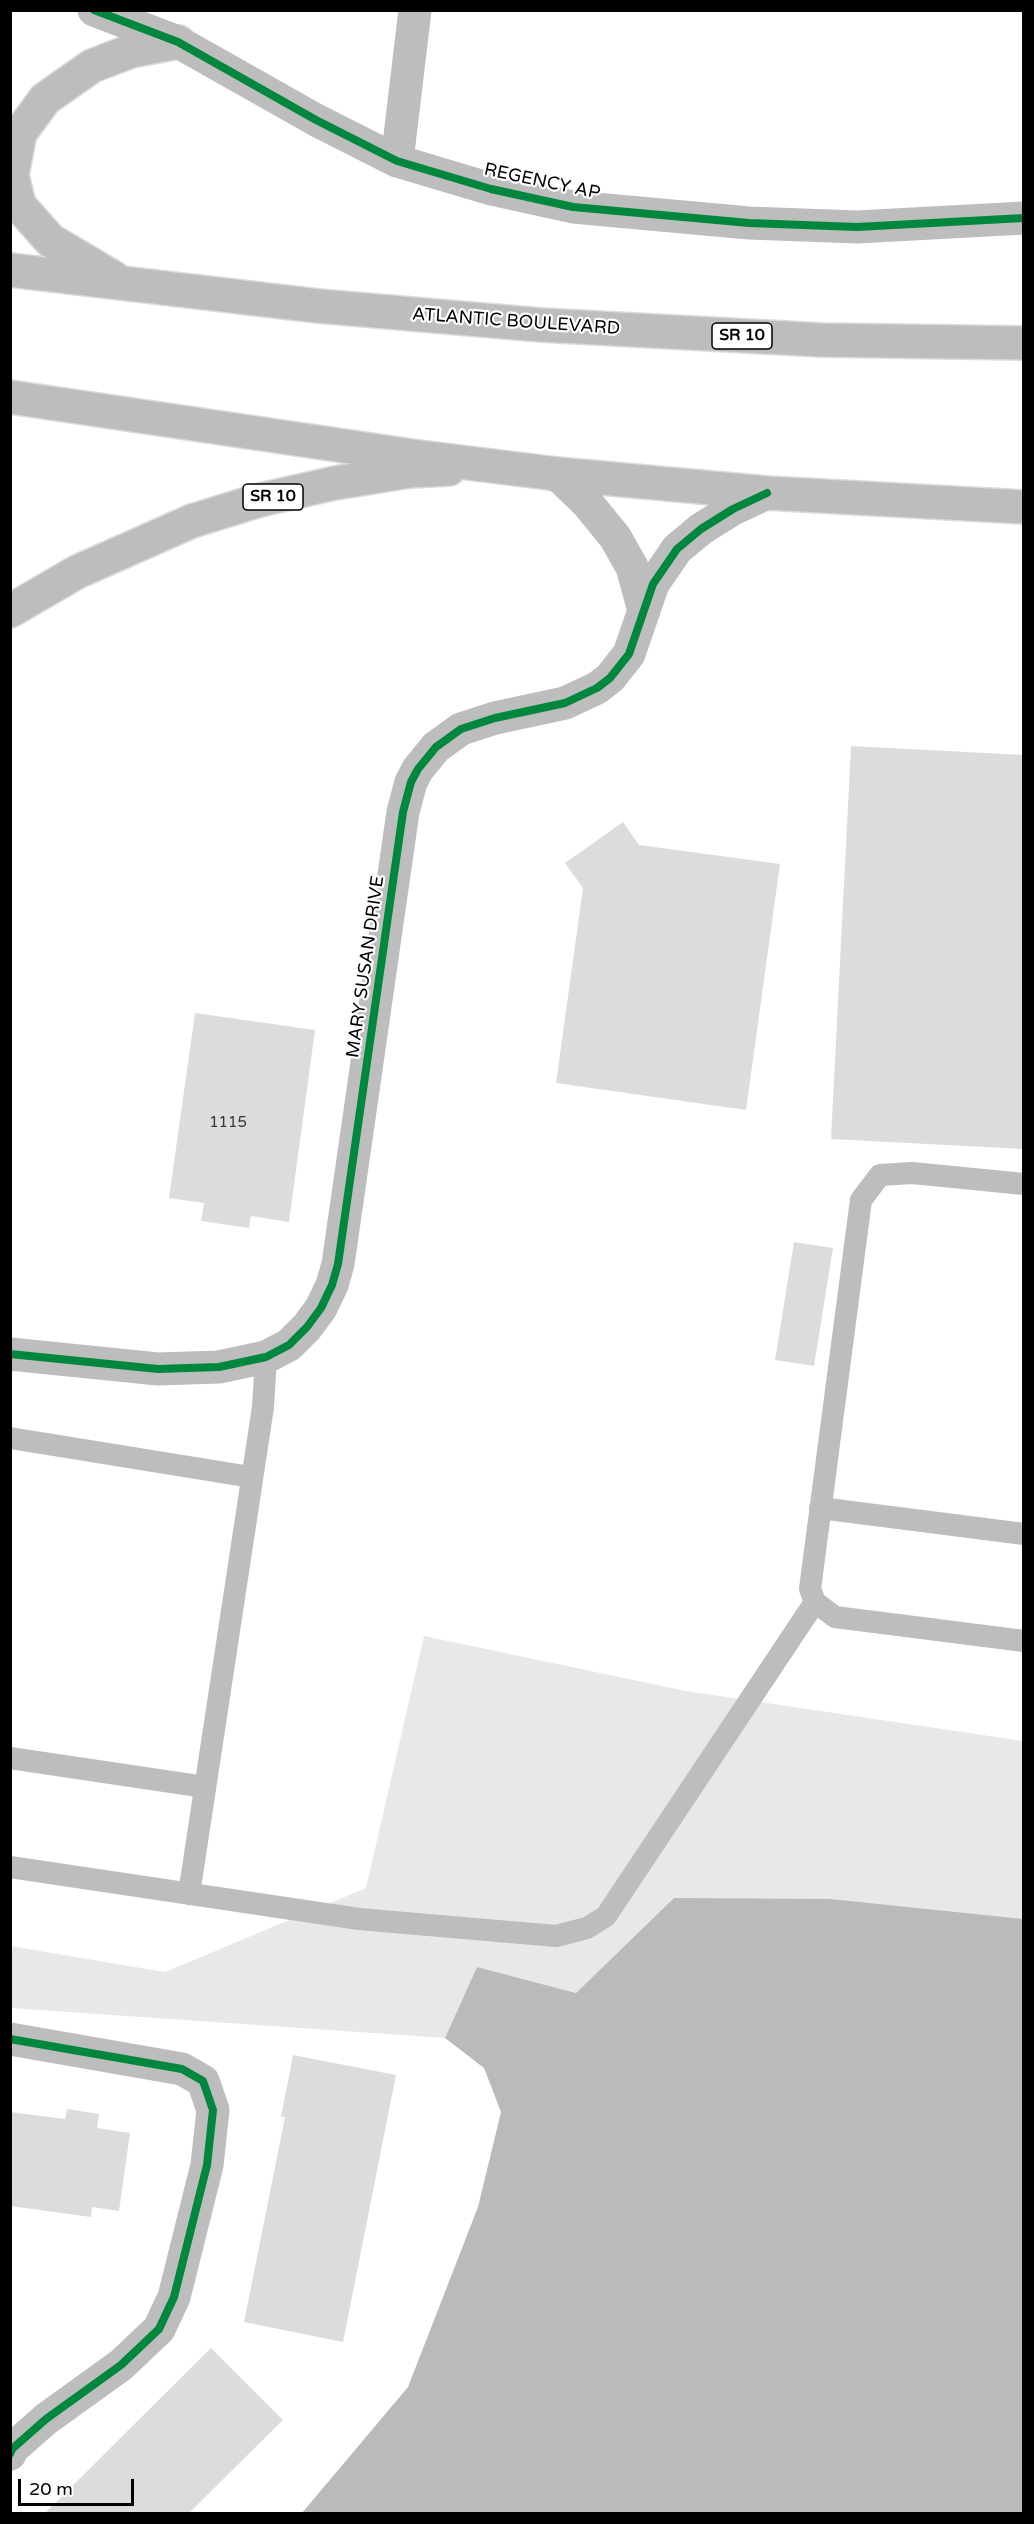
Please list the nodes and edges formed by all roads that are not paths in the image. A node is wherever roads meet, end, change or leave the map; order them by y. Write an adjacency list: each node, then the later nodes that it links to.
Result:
1 (94, 10): 3 (main road, REGENCY AP)
2 (415, 10): 4 (main road)
3 (178, 42): 4 (main road, REGENCY AP); 7 (main road)
4 (397, 161): 5 (main road, REGENCY AP)
5 (1023, 218)
6 (10, 270): 7 (main road, ATLANTIC BOULEVARD / SR 10)
7 (123, 284): 8 (main road, ATLANTIC BOULEVARD / SR 10)
8 (1023, 344)
9 (10, 396): 10 (main road)
10 (557, 474): 11 (main road, SR 10); 13 (main road, SR 10); 14 (main road)
11 (766, 493): 12 (main road, SR 10); 14 (main road, MARY SUSAN DRIVE)
12 (1023, 507)
13 (10, 611)
14 (644, 611): 17 (main road, MARY SUSAN DRIVE)
15 (1023, 1184): 20 (lane)
16 (10, 1354): 17 (main road, MARY SUSAN DRIVE)
17 (266, 1356): 19 (lane)
18 (10, 1438): 19 (lane)
19 (251, 1477): 25 (lane)
20 (820, 1508): 21 (lane); 22 (lane)
21 (1023, 1534)
22 (815, 1602): 23 (lane); 27 (lane)
23 (1023, 1641)
24 (10, 1758): 25 (lane)
25 (205, 1787): 27 (lane)
26 (10, 1867): 27 (lane)
27 (189, 1894)
28 (10, 2039): 29 (main road)
29 (11, 2451)

